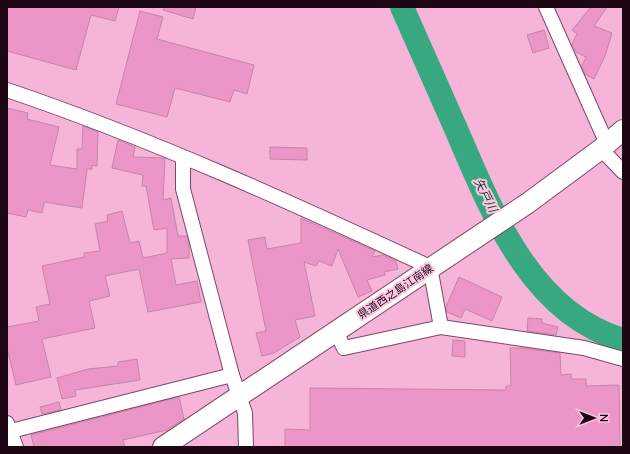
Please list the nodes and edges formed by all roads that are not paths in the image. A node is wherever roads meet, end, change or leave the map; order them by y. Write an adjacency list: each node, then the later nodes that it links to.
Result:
1 (546, 7): 4 (street)
2 (7, 90): 5 (street)
3 (623, 130): 4 (main road, 県道西之島江南線)
4 (604, 146): 6 (street); 7 (main road, 県道西之島江南線)
5 (183, 158): 7 (street); 11 (street)
6 (623, 172)
7 (430, 267): 8 (street); 9 (main road, 県道西之島江南線)
8 (441, 327): 9 (street); 10 (street)
9 (336, 332): 12 (main road, 県道西之島江南線)
10 (623, 359)
11 (232, 375): 12 (street); 13 (street)
12 (238, 396): 15 (main road, 県道西之島江南線); 16 (street)
13 (8, 428): 14 (street)
14 (16, 447)
15 (163, 447)
16 (246, 447)

